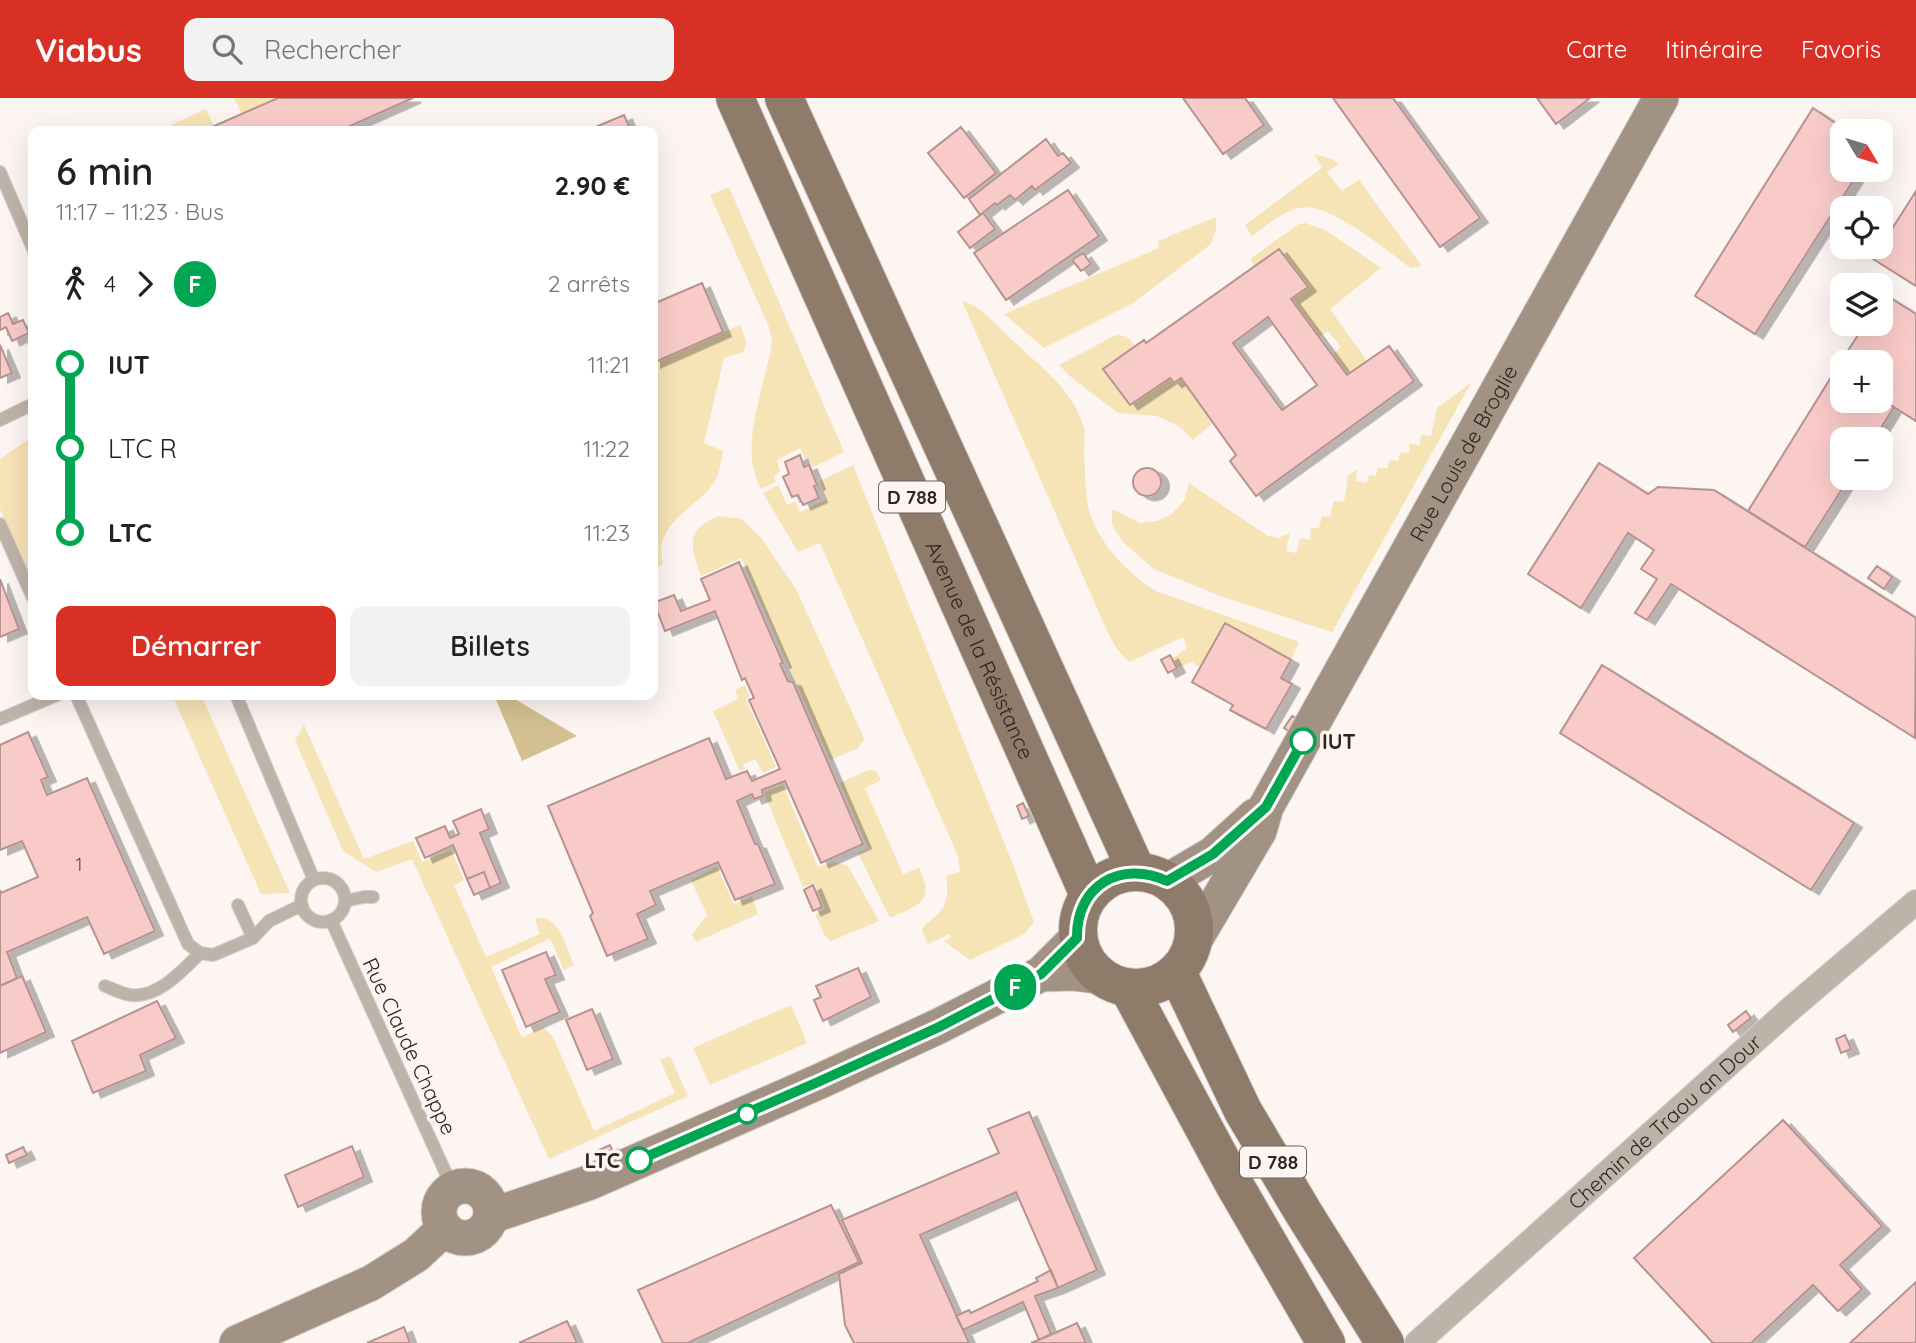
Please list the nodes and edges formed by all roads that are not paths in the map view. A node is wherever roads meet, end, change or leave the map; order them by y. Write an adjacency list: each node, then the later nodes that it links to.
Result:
1 (735, 98): 17 (main road, Avenue de la Résistance / D 788)
2 (784, 98): 15 (main road, D 788)
3 (1661, 98): 14 (street, Rue Louis de Broglie)
4 (0, 172): 5 (lane)
5 (28, 237)
6 (28, 406): 7 (lane)
7 (0, 420)
8 (0, 524): 9 (lane)
9 (28, 587)
10 (45, 700): 13 (lane)
11 (78, 700): 26 (lane)
12 (238, 700): 16 (lane)
13 (0, 719)
14 (1266, 807): 15 (street, Rue Louis de Broglie); 27 (street, Rue Louis de Broglie)
15 (1152, 877): 17 (main road); 27 (main road)
16 (314, 880): 19 (lane); 22 (lane)
17 (1089, 895): 25 (main road)
18 (373, 898): 19 (lane)
19 (345, 901): 23 (lane)
20 (1916, 902): 39 (street, Chemin de Traou an Dour)
21 (238, 905): 24 (lane)
22 (302, 905): 23 (lane); 24 (lane)
23 (331, 920): 32 (lane, Rue Claude Chappe)
24 (253, 938): 26 (lane)
25 (1077, 938): 28 (street); 29 (main road)
26 (200, 953): 30 (lane)
27 (1185, 956): 29 (main road); 38 (main road, D 788)
28 (1041, 974): 29 (street); 33 (street)
29 (1114, 982): 31 (main road, D 788)
30 (105, 986)
31 (1234, 1184): 36 (main road, D 788); 37 (main road)
32 (453, 1189): 33 (street); 34 (street)
33 (491, 1216): 34 (street)
34 (445, 1228): 35 (street)
35 (237, 1343)
36 (1326, 1343)
37 (1358, 1343)
38 (1385, 1343)
39 (1417, 1343)

